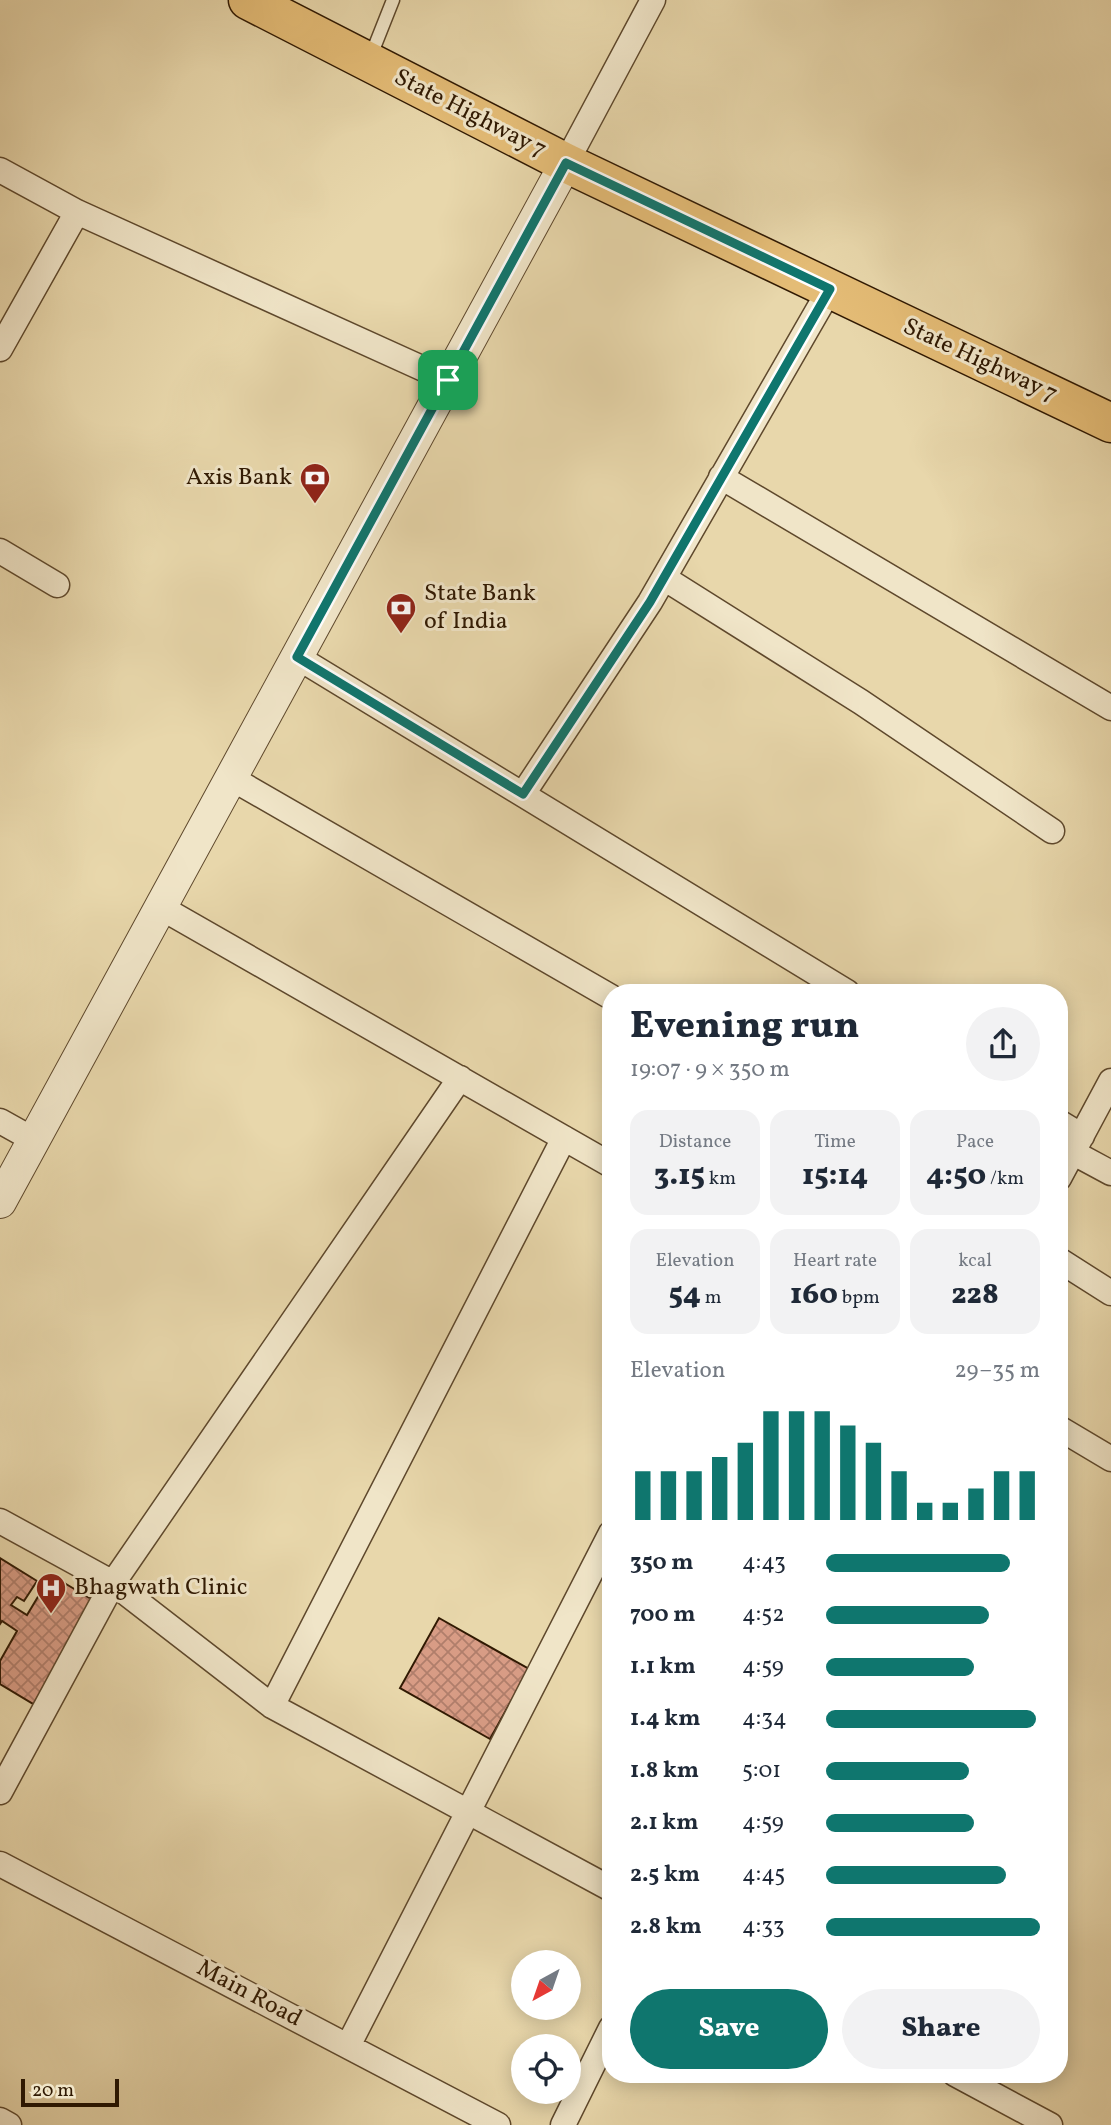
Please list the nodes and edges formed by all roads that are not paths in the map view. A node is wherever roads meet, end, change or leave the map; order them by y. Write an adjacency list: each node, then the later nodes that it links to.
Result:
1 (248, 0): 4 (main road, State Highway 7)
2 (393, 0): 4 (lane)
3 (653, 0): 5 (street)
4 (368, 62): 5 (main road, State Highway 7)
5 (566, 163): 8 (main road, State Highway 7); 10 (street)
6 (0, 170): 7 (street)
7 (77, 212): 9 (street); 10 (street)
8 (830, 289): 11 (main road, State Highway 7); 12 (street)
9 (0, 349)
10 (448, 380): 16 (street)
11 (1111, 423)
12 (721, 477): 14 (street); 17 (street)
13 (0, 551): 15 (street)
14 (664, 578): 19 (street); 20 (street)
15 (57, 585)
16 (297, 657): 18 (street); 19 (street)
17 (1111, 708)
18 (231, 778): 21 (street); 23 (street)
19 (523, 794): 22 (street)
20 (1052, 831)
21 (160, 907): 24 (street); 29 (street)
22 (834, 984)
23 (602, 992)
24 (460, 1078): 28 (street); 41 (street)
25 (1111, 1081): 30 (street)
26 (0, 1121): 29 (street)
27 (1068, 1133): 30 (street)
28 (564, 1138): 31 (street); 42 (street)
29 (34, 1140): 34 (street)
30 (1077, 1144): 32 (street); 33 (street)
31 (602, 1160)
32 (1068, 1161)
33 (1111, 1173)
34 (0, 1202)
35 (1068, 1266): 36 (street)
36 (1111, 1293)
37 (1068, 1433): 38 (street)
38 (1111, 1459)
39 (0, 1521): 41 (street)
40 (602, 1550): 44 (street)
41 (113, 1583): 42 (street); 43 (street)
42 (272, 1706): 44 (street)
43 (0, 1792)
44 (467, 1811): 46 (street); 47 (street)
45 (0, 1864): 47 (street, Main Road)
46 (602, 1884)
47 (348, 2046): 52 (street, Main Road)
48 (602, 2046): 53 (street)
49 (972, 2083): 54 (street)
50 (0, 2120): 51 (street)
51 (9, 2125)
52 (498, 2125)
53 (563, 2125)
54 (1050, 2125)

